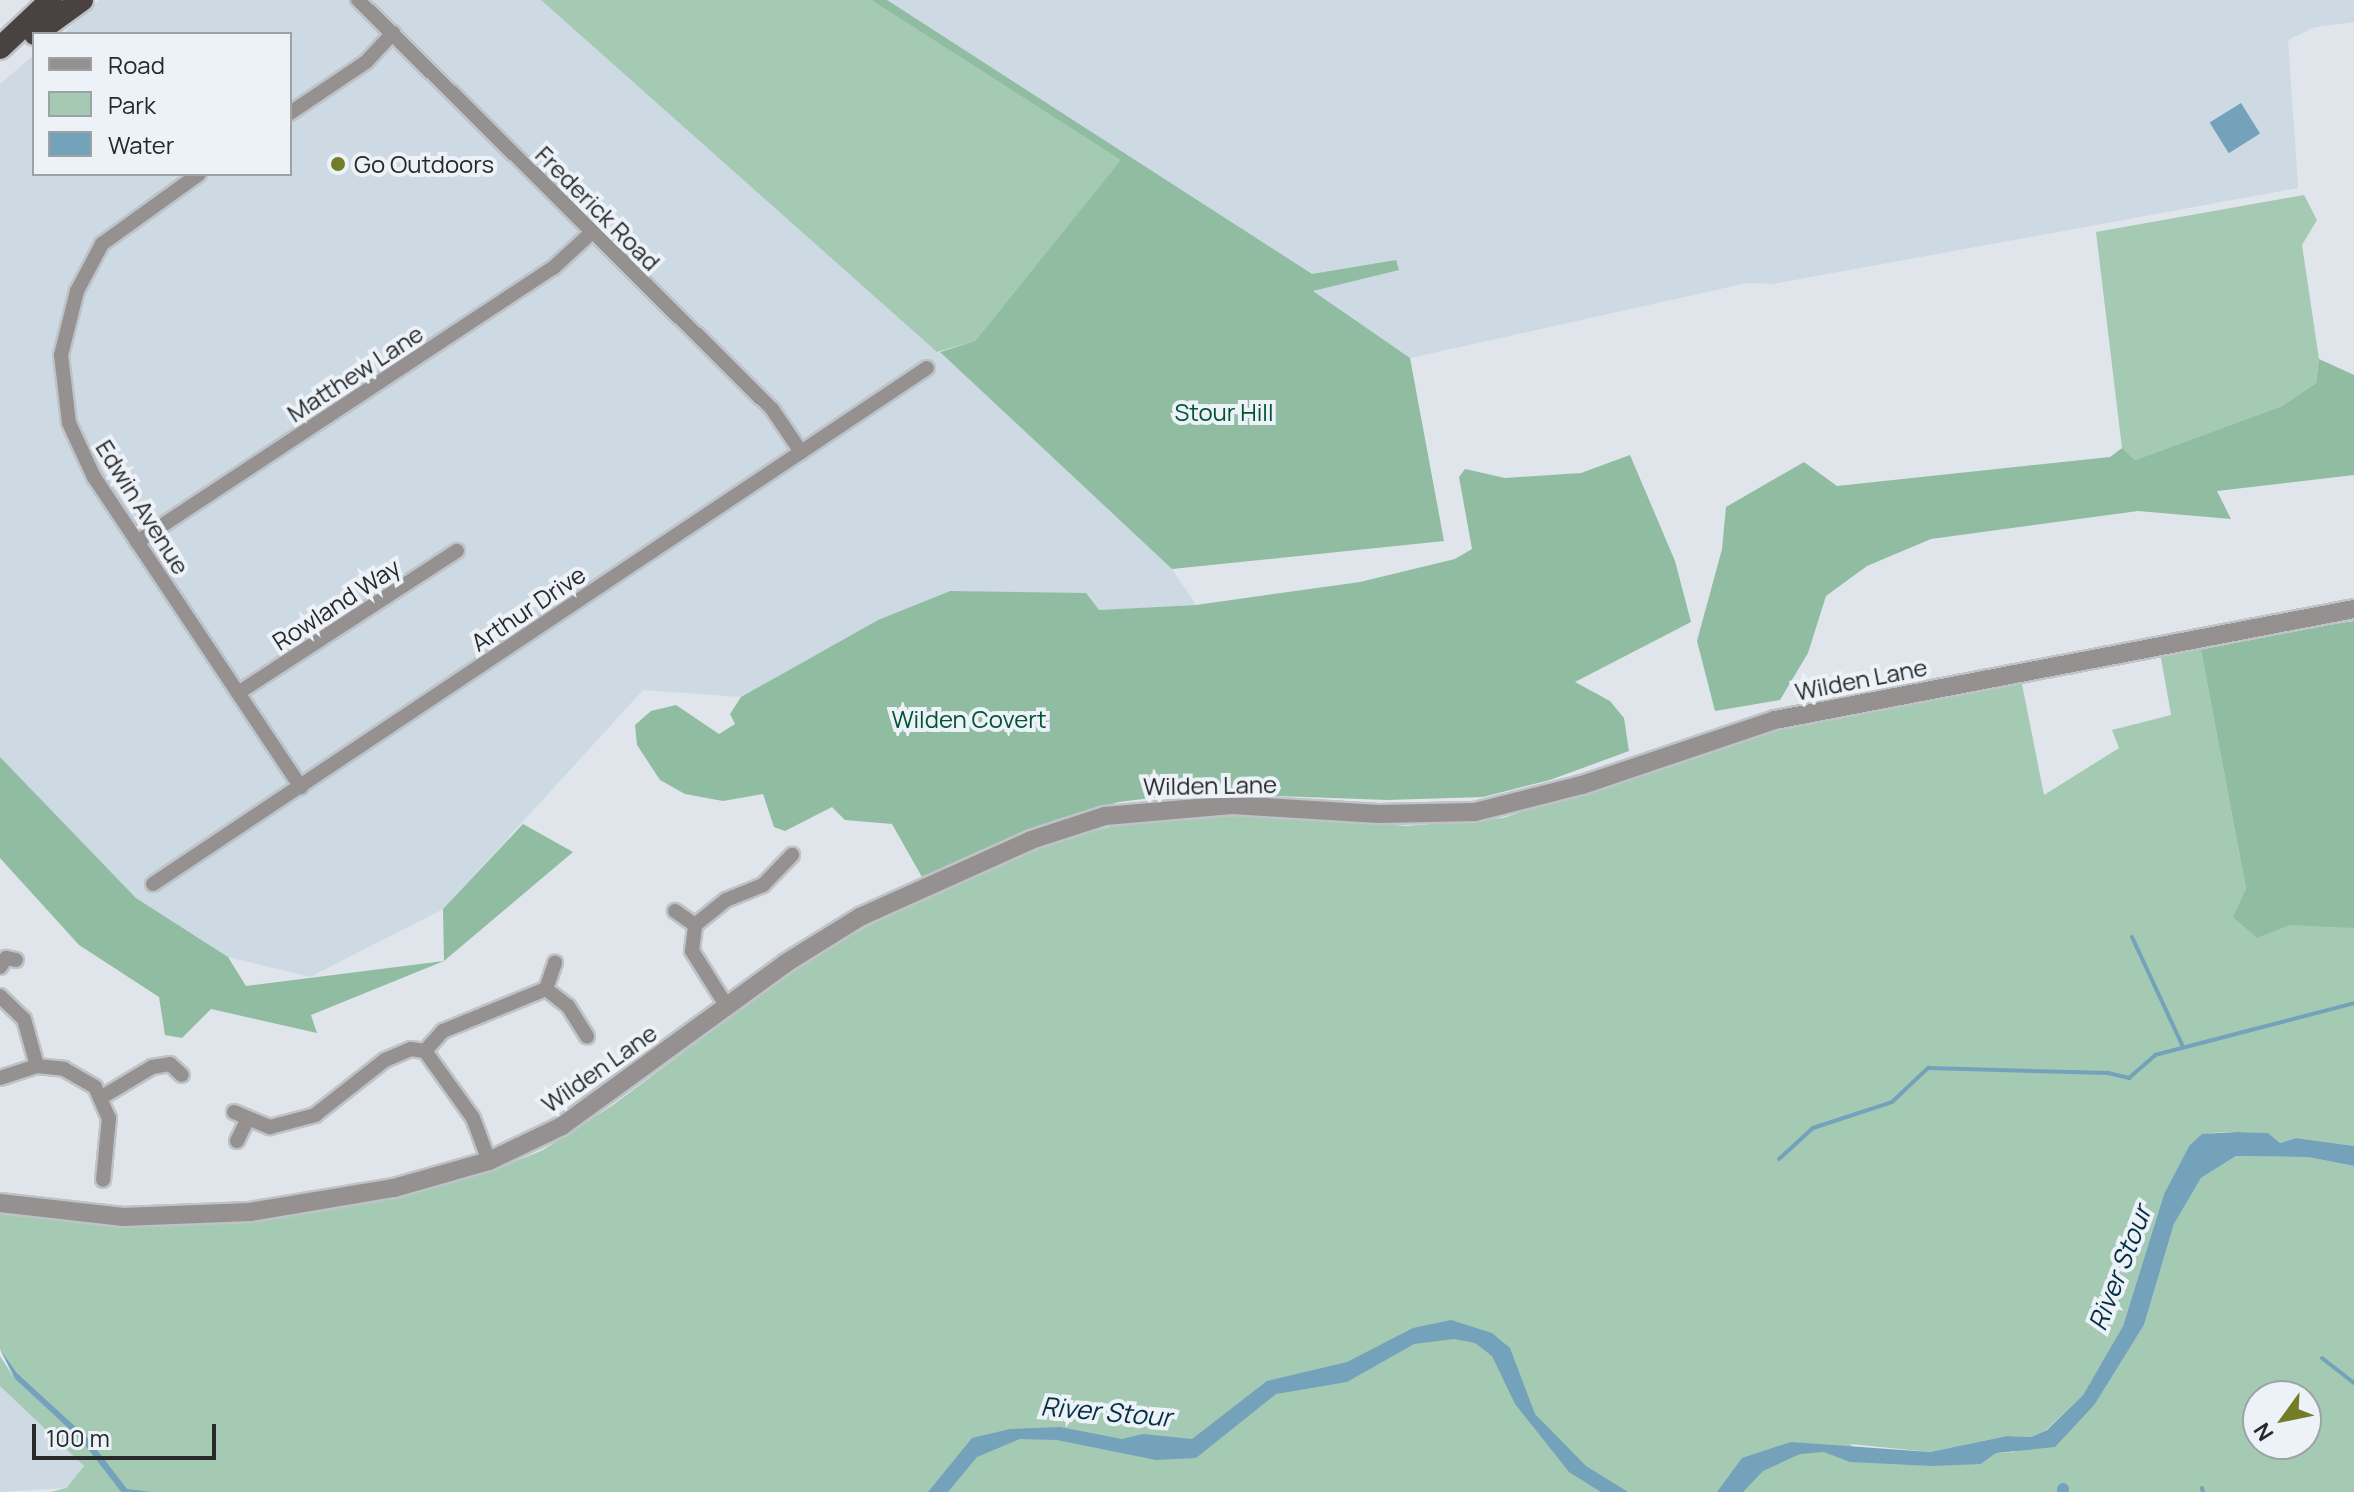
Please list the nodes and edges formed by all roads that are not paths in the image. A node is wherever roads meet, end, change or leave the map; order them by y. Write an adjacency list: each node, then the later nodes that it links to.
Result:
1 (51, 0): 7 (highway)
2 (82, 0): 4 (highway)
3 (358, 0): 5 (street, Frederick Road)
4 (38, 32)
5 (393, 33): 9 (street); 11 (street, Frederick Road)
6 (32, 36): 8 (highway)
7 (0, 48)
8 (0, 59)
9 (292, 112)
10 (196, 176): 14 (street, Edwin Avenue)
11 (591, 233): 13 (street, Frederick Road); 14 (street, Matthew Lane)
12 (927, 368): 13 (street, Arthur Drive)
13 (801, 452): 18 (street, Arthur Drive)
14 (137, 542): 17 (street, Edwin Avenue)
15 (457, 551): 17 (street, Rowland Way)
16 (2354, 609): 26 (street, Wilden Lane)
17 (238, 693): 18 (street, Edwin Avenue)
18 (301, 787): 20 (street, Arthur Drive)
19 (792, 855): 22 (street)
20 (153, 884)
21 (675, 911): 22 (street)
22 (695, 925): 26 (street)
23 (555, 963): 24 (street)
24 (546, 989): 27 (street); 28 (street)
25 (0, 996): 29 (street)
26 (726, 1005): 34 (street, Wilden Lane)
27 (587, 1036)
28 (425, 1051): 33 (street); 34 (street)
29 (37, 1066): 31 (street); 32 (street)
30 (182, 1075): 32 (street)
31 (0, 1078)
32 (102, 1097): 35 (street)
33 (237, 1141)
34 (489, 1161): 36 (street, Wilden Lane)
35 (103, 1180)
36 (0, 1203)

